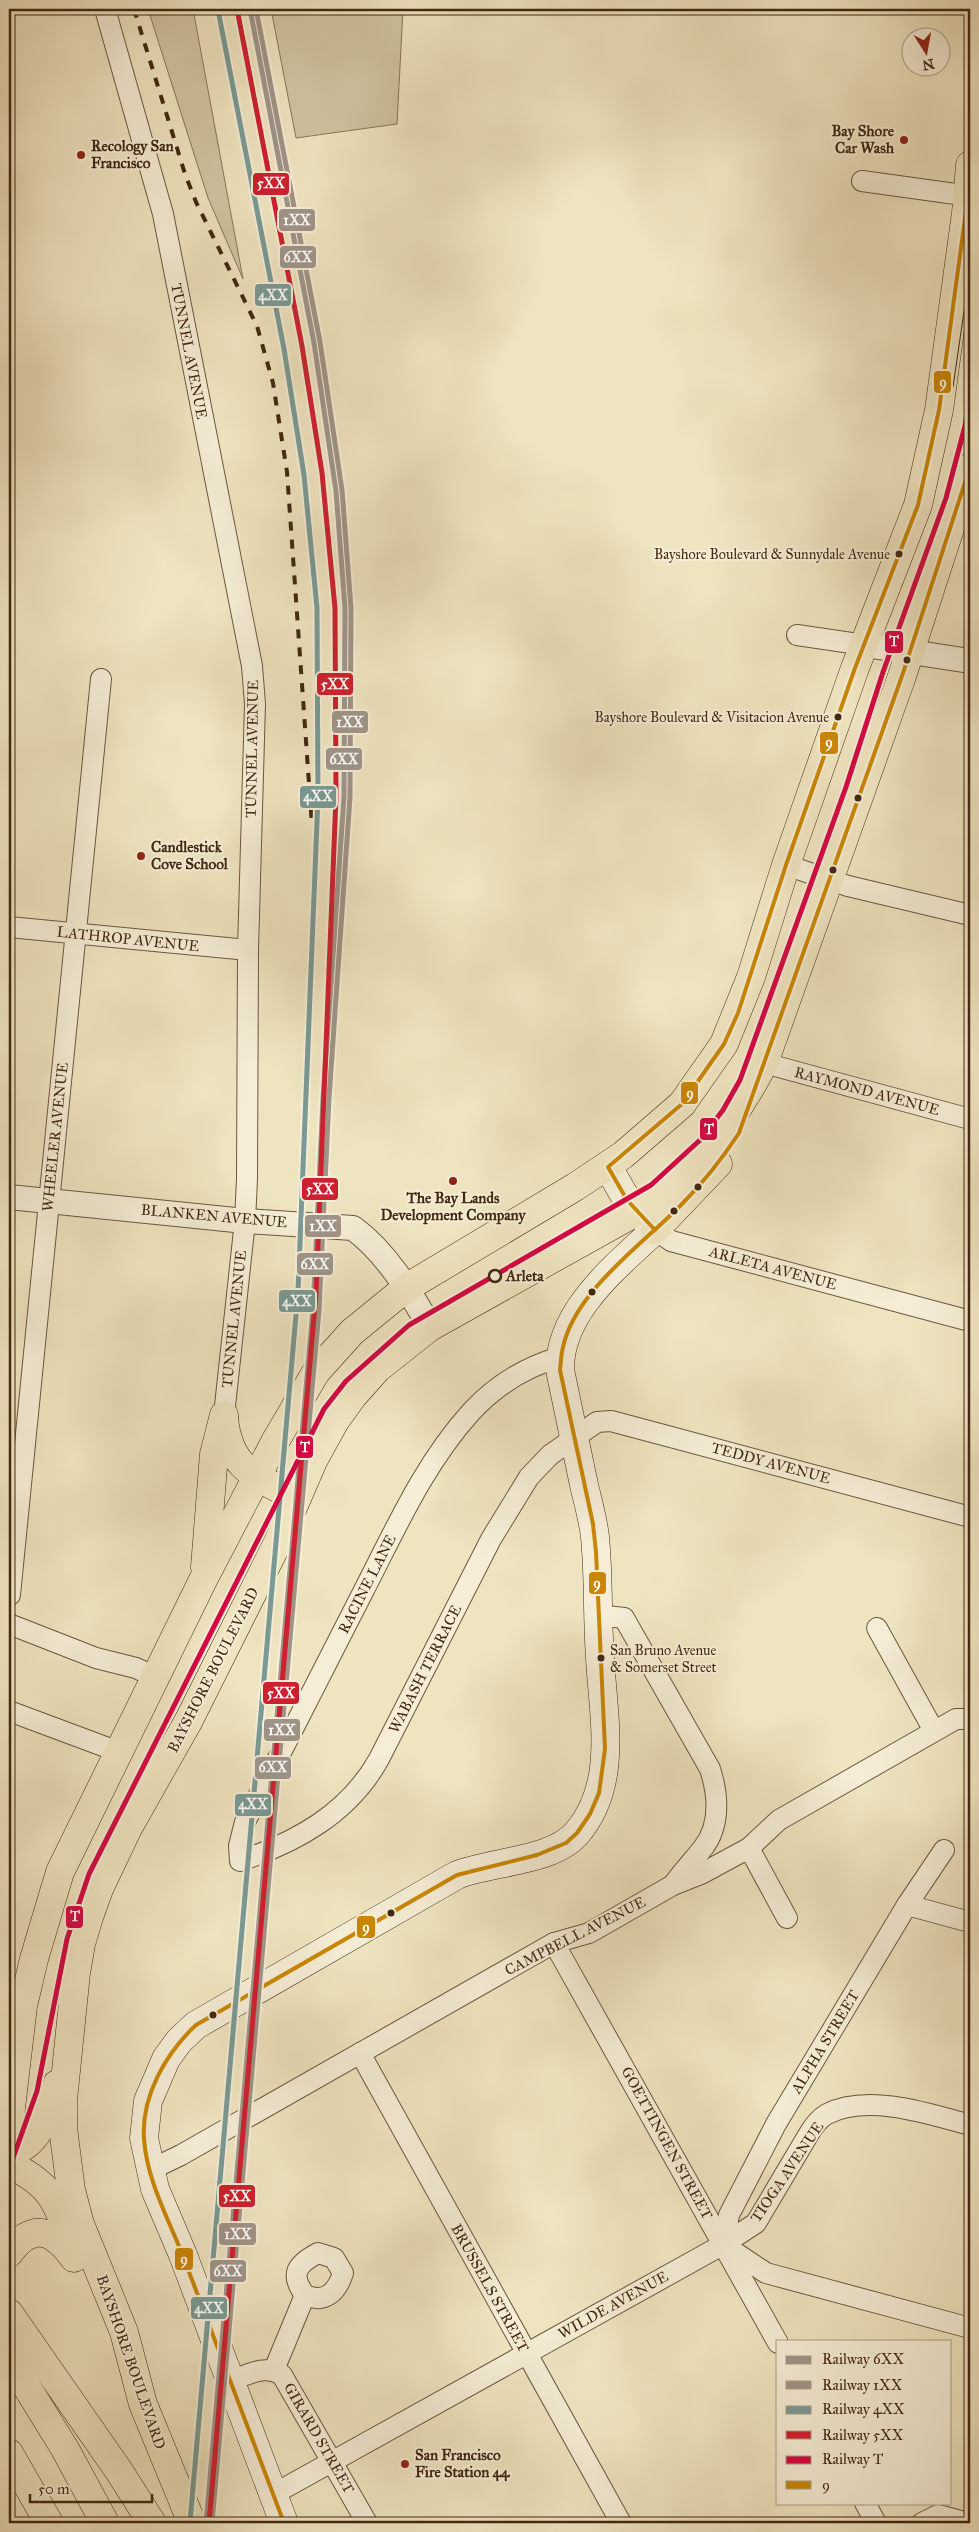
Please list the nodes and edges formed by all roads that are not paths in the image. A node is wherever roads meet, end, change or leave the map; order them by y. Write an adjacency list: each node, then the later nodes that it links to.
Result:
1 (105, 9): 16 (street, TUNNEL AVENUE)
2 (970, 165): 4 (main road)
3 (862, 181): 4 (street)
4 (969, 196): 7 (main road)
5 (970, 467): 8 (main road, BAYSHORE BOULEVARD)
6 (797, 635): 7 (street)
7 (865, 645): 8 (street); 11 (main road)
8 (909, 652): 9 (street); 12 (main road, BAYSHORE BOULEVARD)
9 (970, 661)
10 (101, 679): 15 (street, WHEELER AVENUE)
11 (786, 865): 12 (street); 19 (main road)
12 (829, 880): 13 (street); 17 (main road, BAYSHORE BOULEVARD)
13 (970, 916)
14 (9, 927): 15 (street, LATHROP AVENUE)
15 (75, 934): 16 (street, LATHROP AVENUE); 21 (street, WHEELER AVENUE)
16 (248, 950): 22 (street, TUNNEL AVENUE)
17 (764, 1063): 18 (street, RAYMOND AVENUE); 23 (main road, BAYSHORE BOULEVARD)
18 (970, 1119)
19 (608, 1166): 23 (main road, ARLETA AVENUE); 24 (main road)
20 (9, 1197): 21 (street, BLANKEN AVENUE)
21 (49, 1201): 22 (street, BLANKEN AVENUE); 34 (street, WHEELER AVENUE)
22 (245, 1221): 24 (street, BLANKEN AVENUE); 28 (street, TUNNEL AVENUE)
23 (646, 1221): 25 (street, ARLETA AVENUE); 26 (main road, BAYSHORE BOULEVARD); 27 (main road)
24 (406, 1288): 26 (street, BLANKEN AVENUE); 30 (main road)
25 (970, 1321)
26 (430, 1327): 31 (main road, BAYSHORE BOULEVARD)
27 (560, 1357): 29 (main road); 45 (street, RACINE LANE)
28 (224, 1415): 30 (main road); 33 (main road)
29 (574, 1437): 32 (street, TEDDY AVENUE); 35 (main road); 45 (street, WABASH TERRACE)
30 (258, 1477): 31 (main road); 33 (main road)
31 (297, 1498): 51 (main road, BAYSHORE BOULEVARD)
32 (970, 1516)
33 (203, 1580): 38 (main road)
34 (10, 1595)
35 (598, 1615): 46 (street); 58 (main road)
36 (9, 1624): 38 (street)
37 (877, 1628): 41 (street)
38 (155, 1677): 42 (main road)
39 (9, 1711): 42 (street)
40 (970, 1719): 41 (street, CAMPBELL AVENUE)
41 (934, 1731): 43 (street, CAMPBELL AVENUE)
42 (119, 1752): 53 (main road)
43 (748, 1848): 46 (street, CAMPBELL AVENUE); 48 (street)
44 (944, 1850): 47 (street, ALPHA STREET)
45 (240, 1861)
46 (673, 1885): 50 (street, CAMPBELL AVENUE)
47 (907, 1905): 49 (street); 59 (street, ALPHA STREET)
48 (788, 1918)
49 (970, 1922)
50 (554, 1943): 52 (street, CAMPBELL AVENUE); 59 (street, GOETTINGEN STREET)
51 (68, 2050): 56 (main road); 70 (main road, BAYSHORE BOULEVARD)
52 (360, 2053): 58 (street, CAMPBELL AVENUE); 66 (street, BRUSSELS STREET)
53 (11, 2091): 54 (main road)
54 (9, 2125)
55 (970, 2125): 59 (street, TIOGA AVENUE)
56 (9, 2152)
57 (9, 2164): 61 (main road)
58 (150, 2170): 69 (main road)
59 (724, 2244): 64 (street); 65 (street, GOETTINGEN STREET); 66 (street, WILDE AVENUE)
60 (15, 2247): 61 (main road)
61 (79, 2265): 70 (main road)
62 (305, 2295): 68 (street)
63 (9, 2313): 77 (main road)
64 (970, 2328)
65 (776, 2340)
66 (526, 2353): 72 (street, WILDE AVENUE); 81 (street, BRUSSELS STREET)
67 (9, 2358): 76 (main road)
68 (274, 2370): 69 (street, GIRARD STREET); 72 (street, GIRARD STREET)
69 (230, 2381): 73 (main road)
70 (143, 2404): 78 (main road, BAYSHORE BOULEVARD)
71 (9, 2453): 75 (main road)
72 (333, 2462): 73 (street, WILDE AVENUE); 80 (street, GIRARD STREET)
73 (272, 2495): 79 (main road)
74 (866, 2504): 82 (street)
75 (49, 2523)
76 (105, 2523)
77 (152, 2523)
78 (192, 2523)
79 (284, 2523)
80 (367, 2523)
81 (621, 2523)
82 (876, 2523)
83 (922, 2523): 84 (street)
84 (968, 2523)

